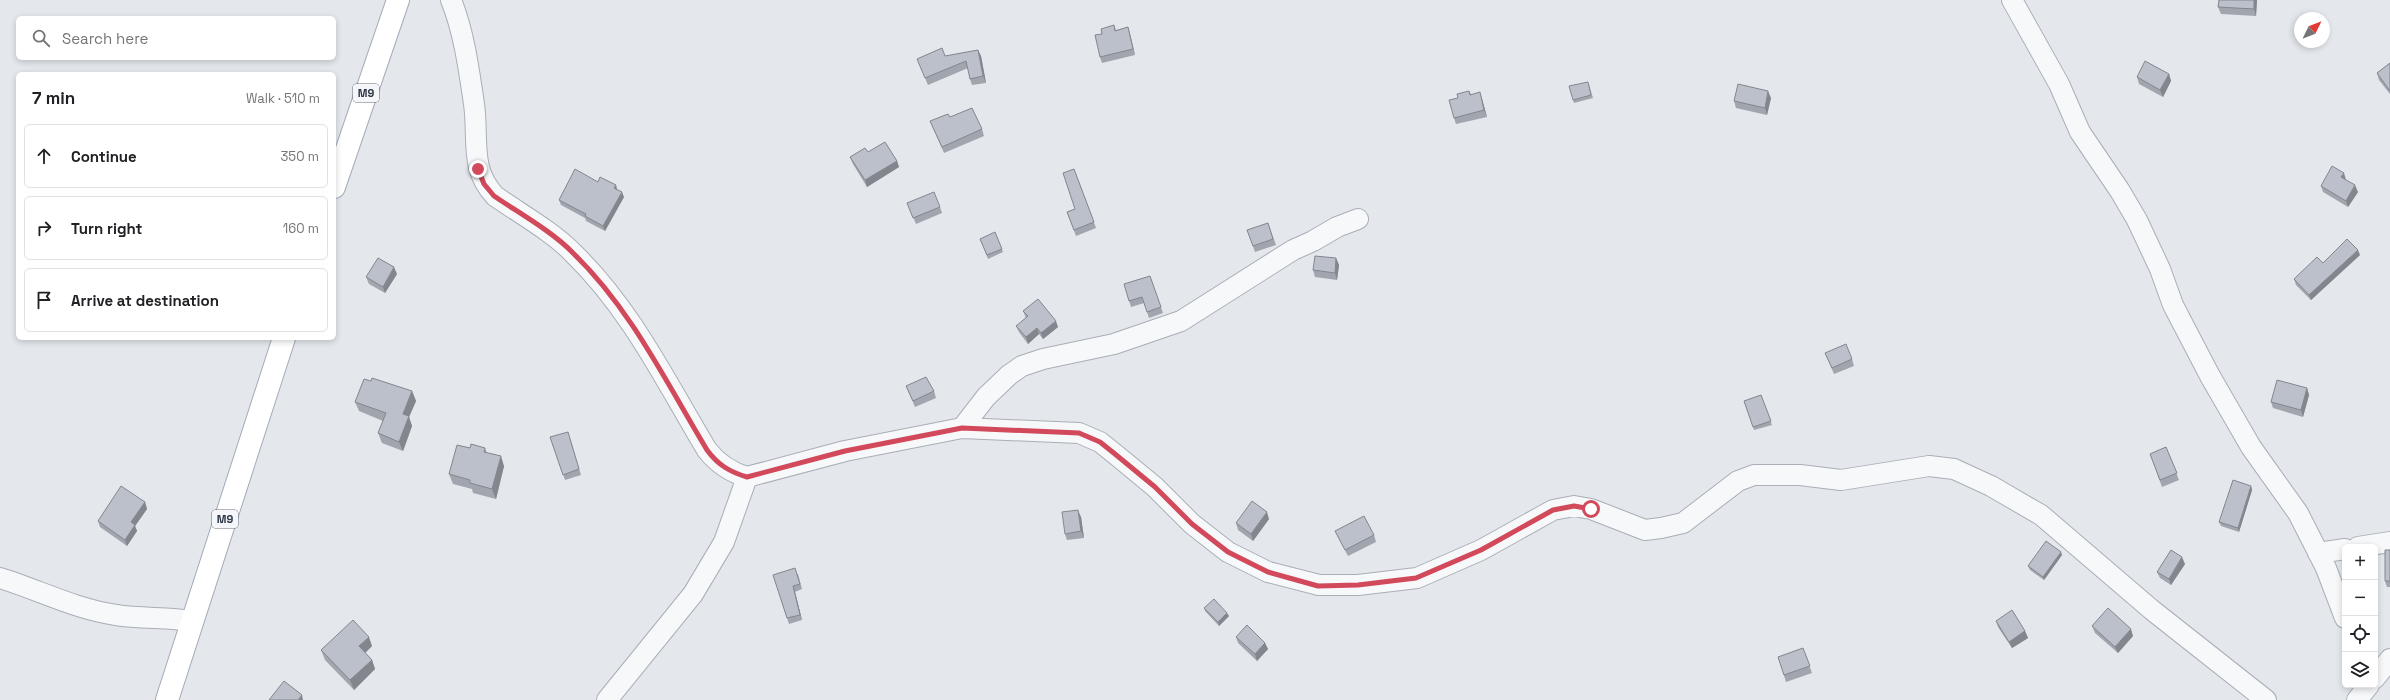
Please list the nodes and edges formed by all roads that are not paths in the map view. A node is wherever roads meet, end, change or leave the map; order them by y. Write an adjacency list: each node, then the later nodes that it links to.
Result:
1 (398, 0): 4 (main road, M9)
2 (451, 0): 8 (street)
3 (2012, 0): 12 (street)
4 (336, 181)
5 (1358, 219): 7 (street)
6 (283, 340): 15 (main road, M9)
7 (962, 428): 8 (street); 22 (street)
8 (747, 477): 21 (street)
9 (2390, 542): 10 (street)
10 (2377, 544)
11 (2342, 549): 12 (street)
12 (2318, 553): 14 (street)
13 (0, 578): 15 (street)
14 (2345, 616)
15 (192, 621): 20 (main road, M9)
16 (2390, 659): 17 (street)
17 (2378, 674)
18 (2349, 688): 23 (street)
19 (2367, 688): 24 (street)
20 (167, 700)
21 (607, 700)
22 (2266, 700)
23 (2348, 700)
24 (2357, 700)

